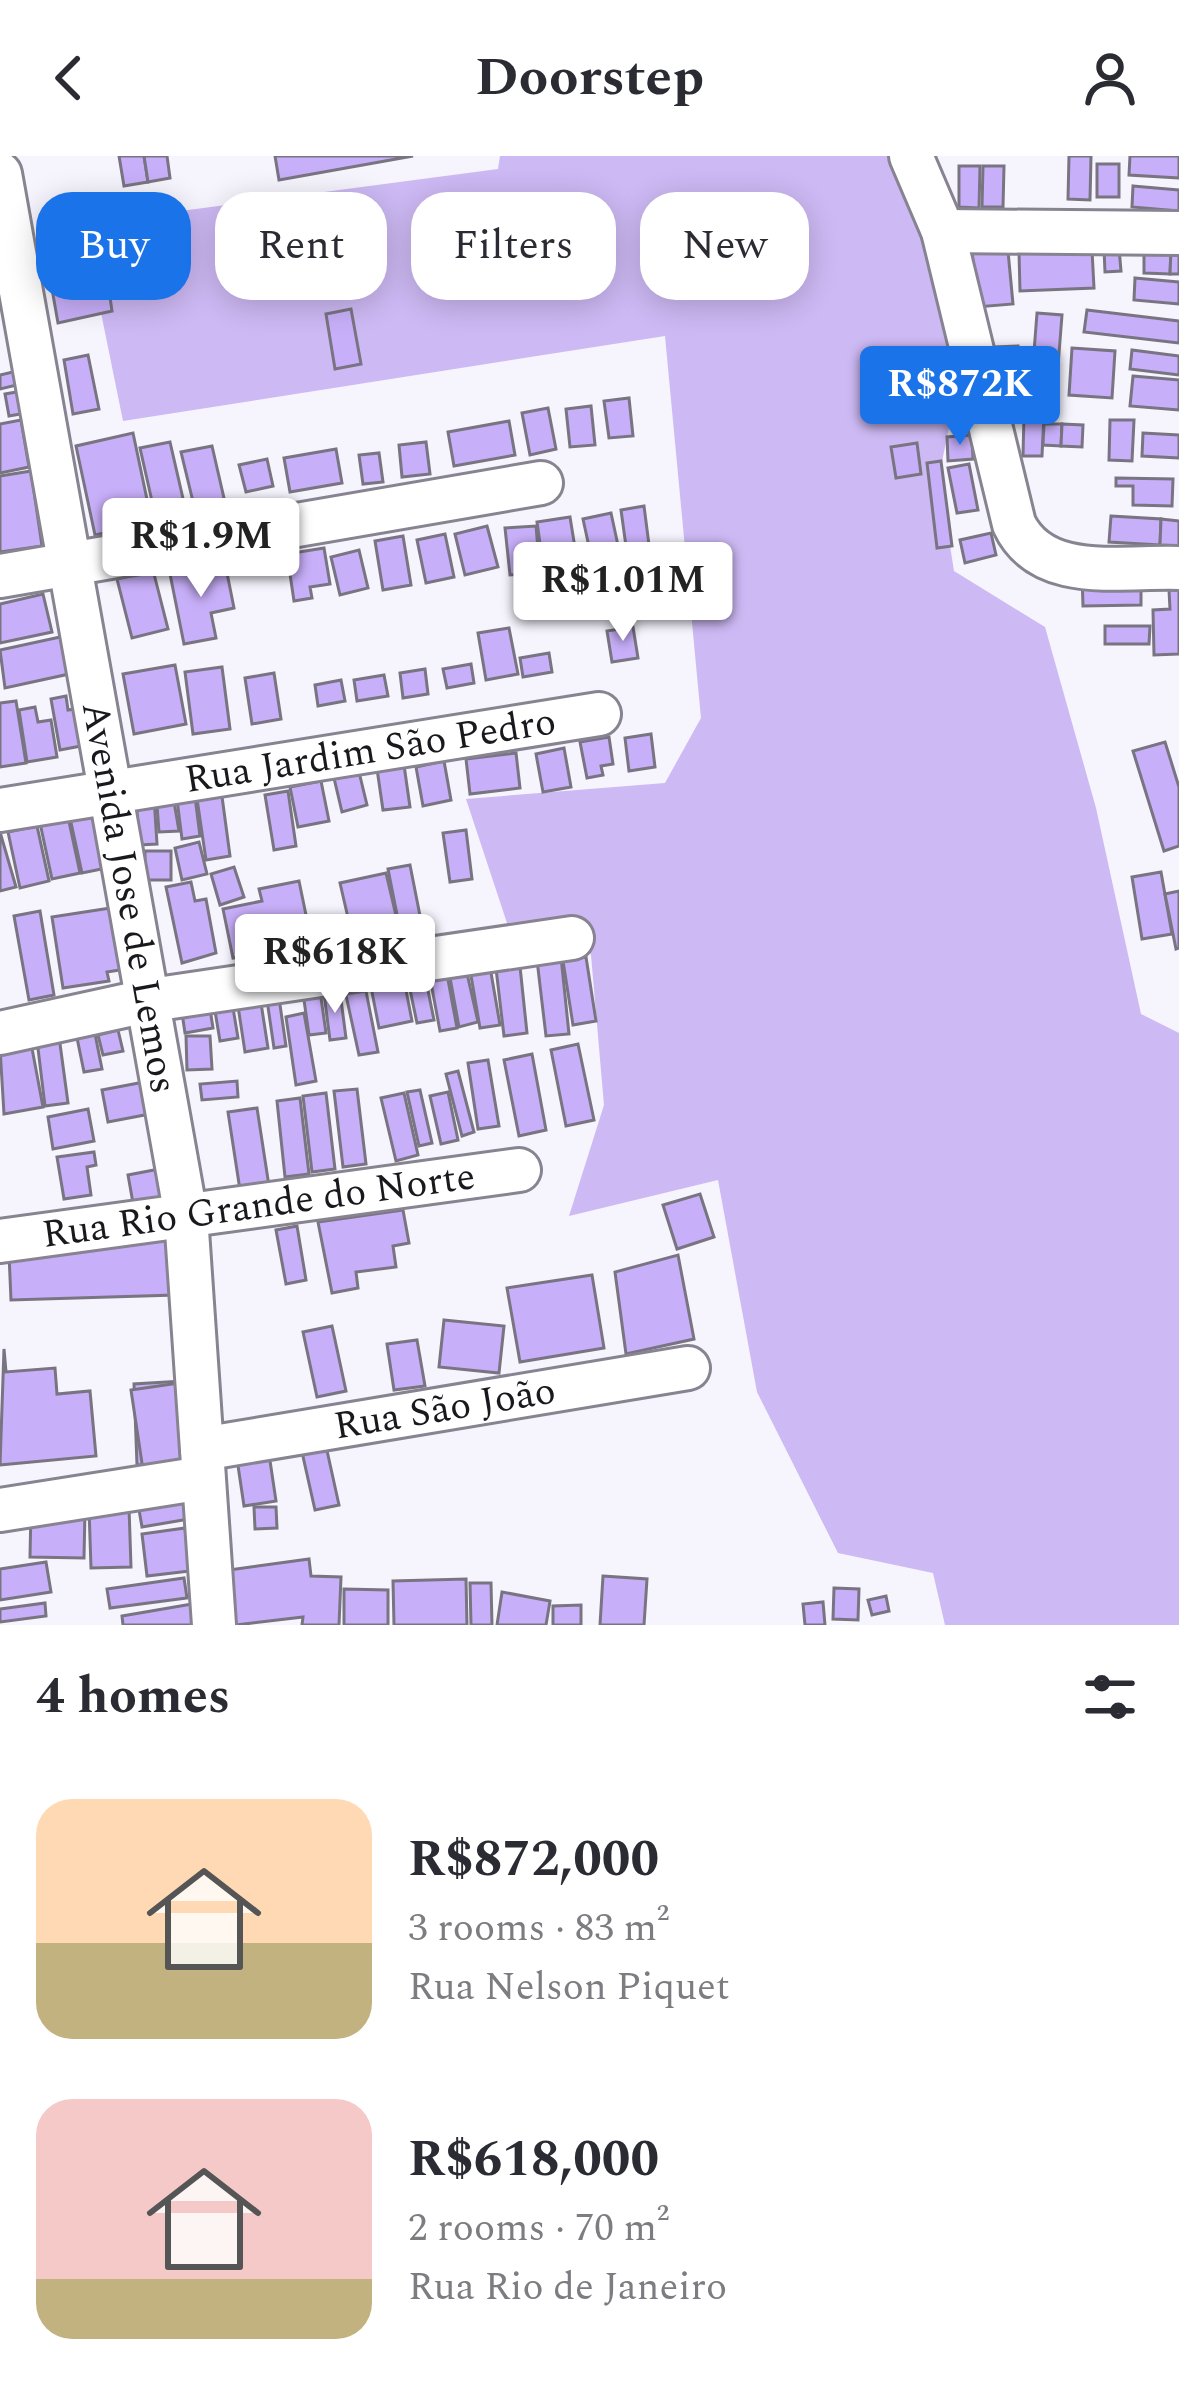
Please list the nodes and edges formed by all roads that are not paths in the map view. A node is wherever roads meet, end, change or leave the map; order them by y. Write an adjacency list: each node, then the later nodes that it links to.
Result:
1 (911, 156): 3 (street)
2 (0, 174): 5 (street, Avenida Jose de Lemos)
3 (943, 231): 4 (street); 8 (street)
4 (1179, 232)
5 (16, 347): 7 (street, Avenida Jose de Lemos)
6 (541, 483): 7 (street)
7 (71, 564): 9 (street); 11 (street, Avenida Jose de Lemos)
8 (1179, 568)
9 (0, 576)
10 (599, 714): 11 (street, Rua Jardim São Pedro)
11 (109, 791): 12 (street, Rua Jardim São Pedro); 14 (street, Avenida Jose de Lemos)
12 (0, 810)
13 (572, 938): 14 (street)
14 (151, 1000): 15 (street); 17 (street, Avenida Jose de Lemos)
15 (0, 1033)
16 (519, 1170): 17 (street, Rua Rio Grande do Norte)
17 (186, 1216): 18 (street, Rua Rio Grande do Norte); 20 (street, Avenida Jose de Lemos)
18 (0, 1241)
19 (688, 1368): 20 (street, Rua São João)
20 (203, 1463): 21 (street, Rua São João); 22 (street, Avenida Jose de Lemos)
21 (0, 1510)
22 (214, 1625)

